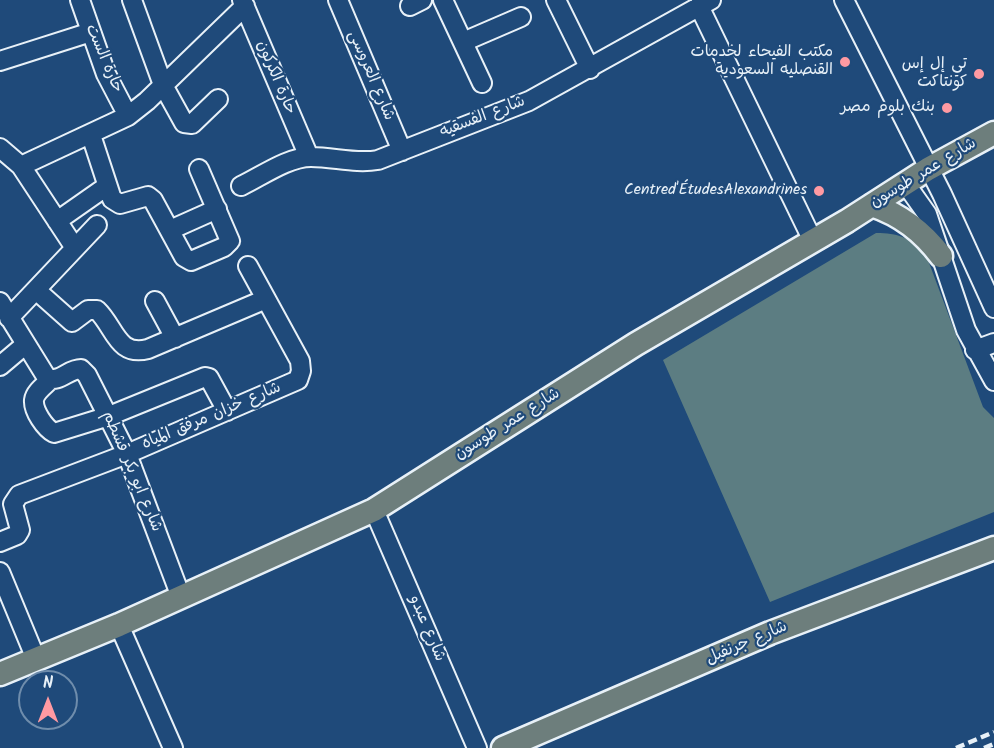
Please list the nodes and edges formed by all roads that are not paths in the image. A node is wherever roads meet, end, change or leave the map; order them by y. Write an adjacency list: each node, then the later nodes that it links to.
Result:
1 (80, 0): 11 (street, حارة الست)
2 (132, 0): 16 (street)
3 (338, 0): 22 (street, شارع العروسى)
4 (443, 0): 12 (street)
5 (556, 0): 14 (street)
6 (844, 0): 26 (street)
7 (244, 3): 16 (street); 23 (street, حارة الكركون)
8 (705, 3): 9 (street, شارع الفسقيه); 35 (street)
9 (678, 8): 14 (street, شارع الفسقيه)
10 (521, 17): 12 (street)
11 (91, 32): 13 (street); 18 (street, حارة الست)
12 (463, 42): 15 (street)
13 (0, 61)
14 (590, 69): 22 (street, شارع الفسقيه)
15 (482, 83)
16 (163, 85): 17 (street); 18 (street)
17 (218, 99)
18 (128, 116): 20 (street)
19 (994, 132): 26 (main road, شارع عمر طوسون)
20 (91, 135): 24 (street); 28 (street)
21 (0, 148): 24 (street)
22 (402, 151): 23 (street, شارع الفسقيه)
23 (309, 157): 29 (street, شارع الفسقيه)
24 (21, 165): 32 (street)
25 (200, 169): 31 (street)
26 (928, 169): 27 (main road, شارع عمر طوسون); 42 (street)
27 (905, 183): 30 (main road, شارع عمر طوسون); 37 (street)
28 (107, 186): 32 (street); 34 (street)
29 (241, 186)
30 (872, 205): 35 (main road, شارع عمر طوسون); 37 (main road)
31 (217, 209): 34 (street); 34 (street)
32 (57, 221): 36 (street)
33 (97, 225): 36 (street)
34 (170, 230)
35 (813, 241): 54 (main road, شارع عمر طوسون)
36 (75, 248): 39 (street)
37 (941, 256): 47 (street)
38 (248, 266): 40 (street)
39 (36, 290): 43 (street); 44 (street)
40 (266, 299): 44 (street); 51 (street, شارع خزان مرفق المياه)
41 (155, 301): 44 (street)
42 (994, 308)
43 (5, 310): 46 (street)
44 (175, 338)
45 (994, 343): 47 (street)
46 (26, 344): 48 (street); 49 (street)
47 (975, 350): 50 (street)
48 (0, 366)
49 (50, 380): 52 (street, شارع ابو بكر قشطم); 52 (street)
50 (994, 381)
51 (227, 411): 52 (street); 53 (street, شارع خزان مرفق المياه)
52 (109, 416): 53 (street, شارع ابو بكر قشطم)
53 (127, 454): 55 (street, شارع خزان مرفق المياه); 58 (street, شارع ابو بكر قشطم)
54 (374, 510): 58 (main road, شارع عمر طوسون); 63 (street, شارع عبدو)
55 (0, 542)
56 (994, 548): 64 (main road, شارع جرنفيل)
57 (0, 572): 60 (street)
58 (181, 597): 59 (main road, شارع عمر طوسون)
59 (119, 625): 60 (main road, شارع عمر طوسون); 62 (street)
60 (36, 659): 61 (main road, شارع عمر طوسون)
61 (0, 674)
62 (173, 748)
63 (477, 748)
64 (504, 748)

